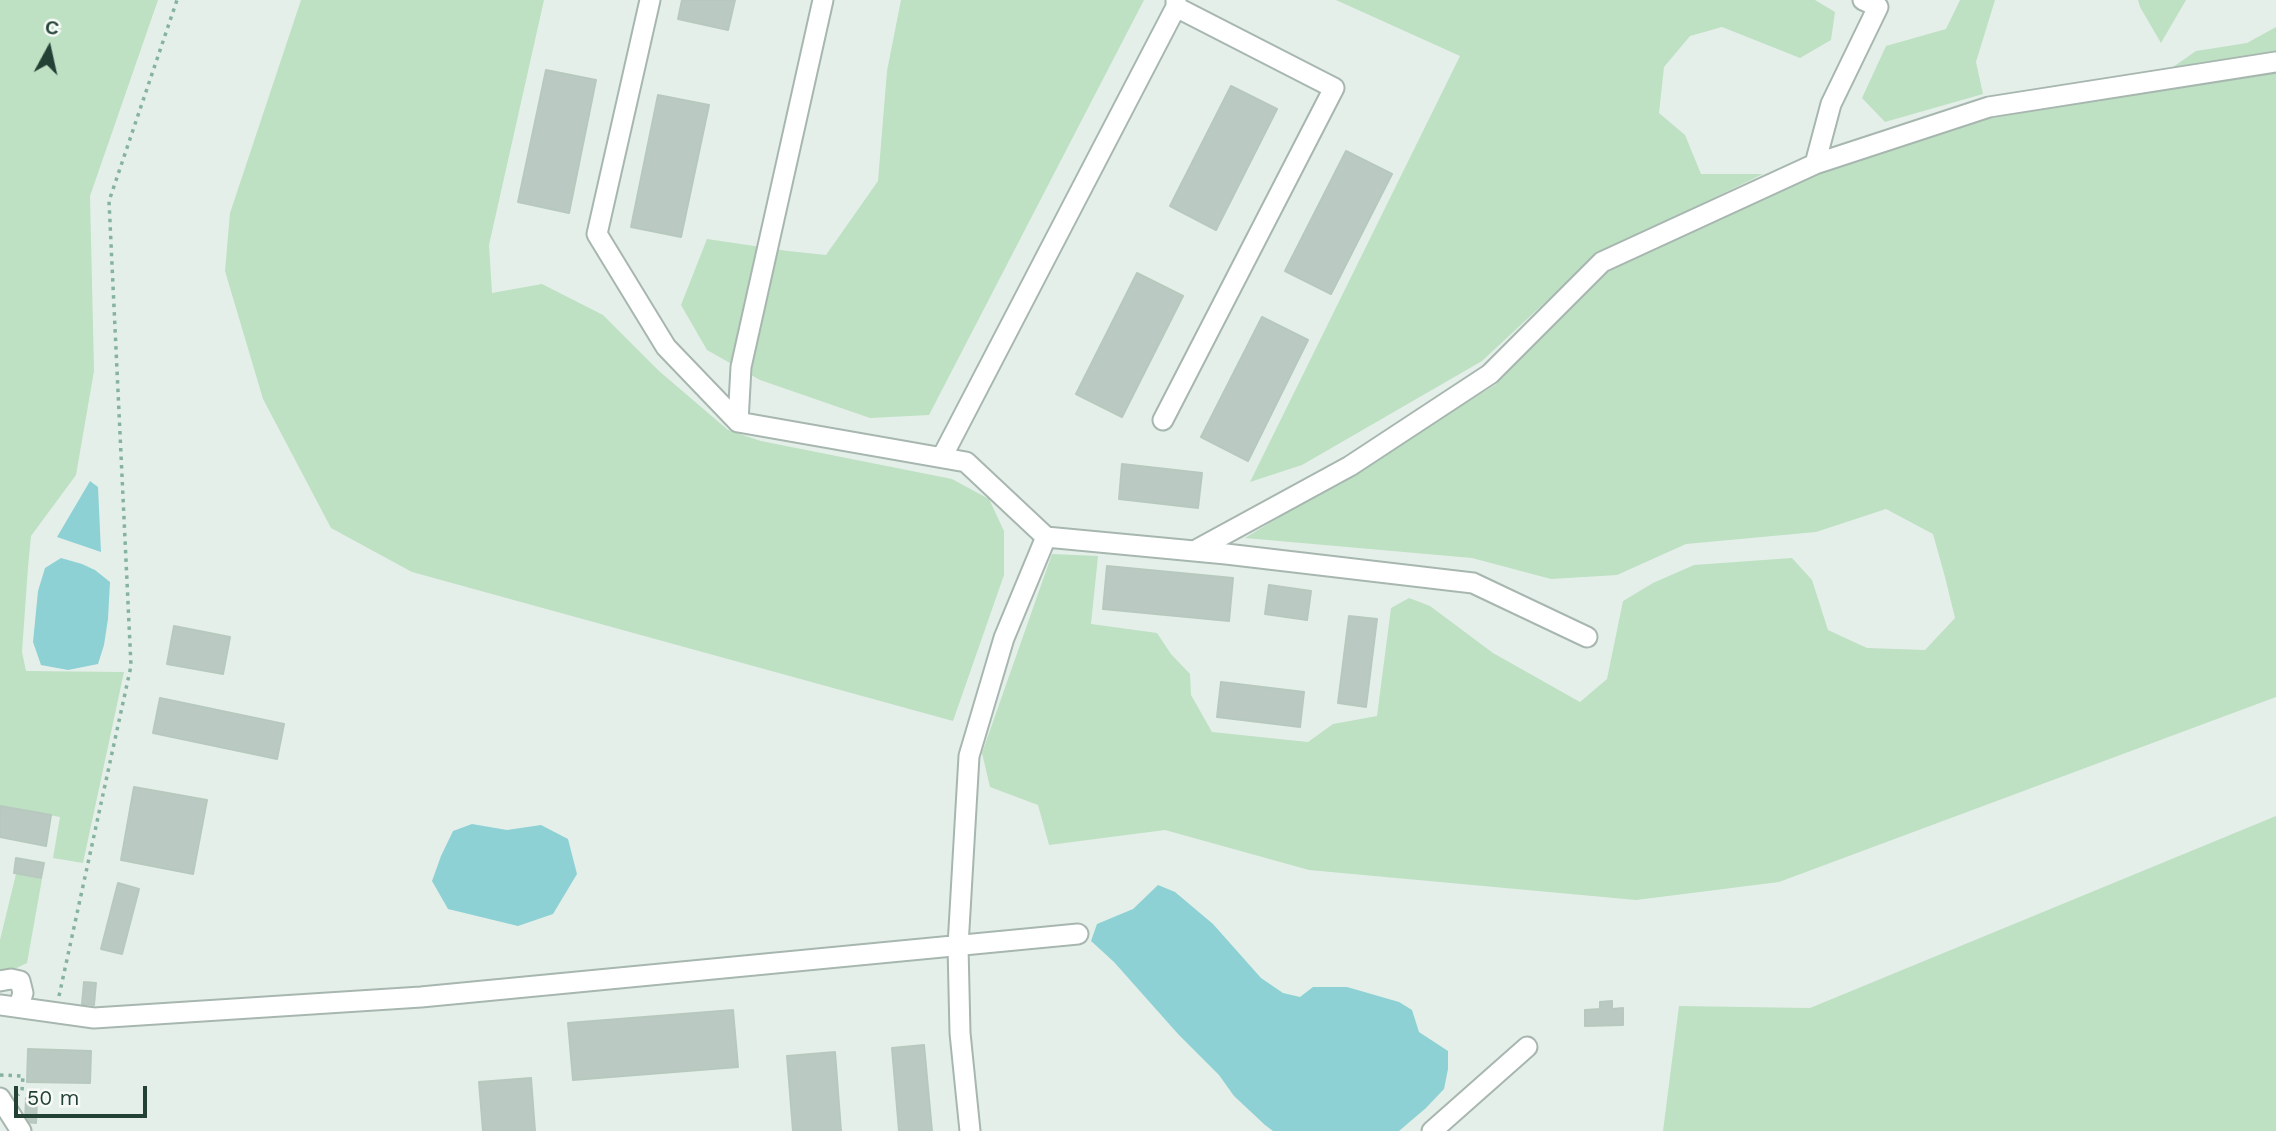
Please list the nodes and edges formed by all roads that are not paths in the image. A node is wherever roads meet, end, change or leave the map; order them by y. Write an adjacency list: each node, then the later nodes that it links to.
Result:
1 (650, 0): 8 (street)
2 (823, 0): 8 (street)
3 (1863, 0): 6 (street)
4 (1176, 3): 7 (street); 9 (street)
5 (2276, 61): 6 (street)
6 (1815, 163): 11 (street)
7 (1163, 419)
8 (738, 422): 9 (street)
9 (942, 457): 10 (street)
10 (1046, 537): 11 (street); 14 (street)
11 (1194, 551): 12 (street)
12 (1587, 637)
13 (1078, 934): 14 (street)
14 (958, 946): 16 (street); 20 (street)
15 (0, 981): 16 (street)
16 (9, 1006)
17 (1527, 1047): 21 (street)
18 (0, 1097): 19 (street)
19 (20, 1131)
20 (970, 1131)
21 (1432, 1131)

